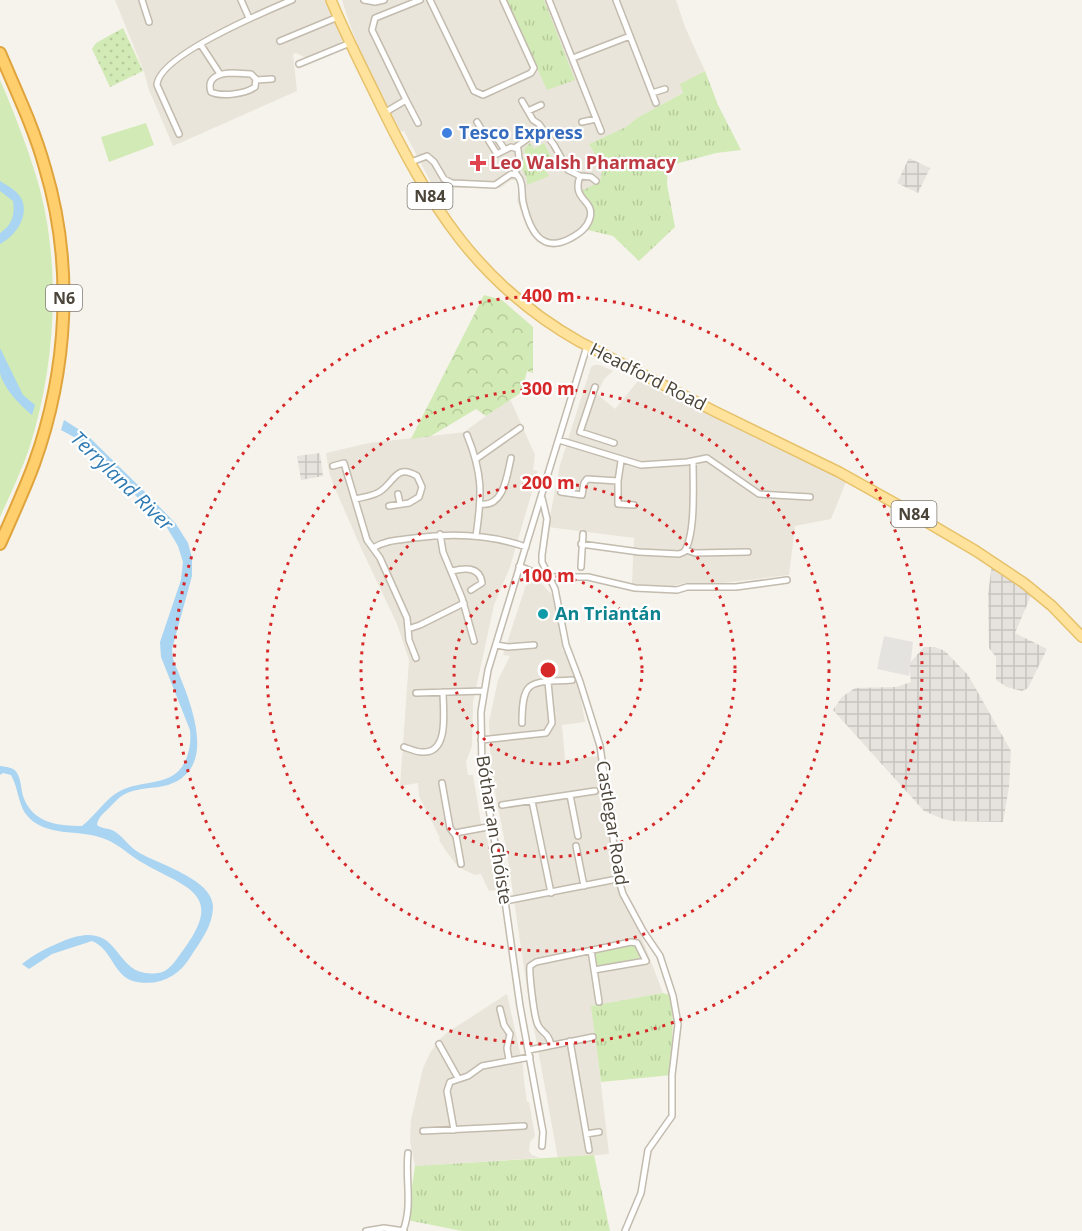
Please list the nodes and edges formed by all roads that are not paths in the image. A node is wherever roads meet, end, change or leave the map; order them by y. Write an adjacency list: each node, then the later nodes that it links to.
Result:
1 (142, 0): 12 (street)
2 (241, 0): 15 (street)
3 (292, 0): 15 (street)
4 (332, 0): 14 (main road, Headford Road / N84)
5 (364, 0): 6 (street)
6 (384, 0)
7 (420, 0): 29 (street)
8 (430, 0): 9 (street)
9 (503, 0)
10 (549, 0): 22 (street)
11 (616, 0): 17 (street)
12 (145, 9): 13 (street); 16 (street)
13 (138, 10)
14 (339, 17): 18 (street); 19 (main road, Headford Road / N84)
15 (249, 18): 20 (street)
16 (150, 22)
17 (630, 36): 22 (street); 28 (street)
18 (280, 40)
19 (350, 43): 23 (street); 34 (main road, Headford Road / N84)
20 (201, 45): 24 (street); 40 (street)
21 (0, 53): 75 (highway, N6)
22 (573, 58): 35 (street)
23 (299, 64)
24 (219, 75): 26 (street); 26 (street)
25 (272, 79): 26 (street)
26 (256, 80)
27 (665, 89): 28 (street)
28 (652, 93): 31 (street)
29 (406, 100): 34 (street); 38 (street)
30 (522, 101): 33 (street)
31 (656, 103)
32 (541, 105): 33 (street)
33 (528, 111): 47 (street)
34 (384, 113): 45 (main road, Headford Road / N84)
35 (596, 118): 37 (street); 39 (street)
36 (477, 122): 44 (street)
37 (582, 122)
38 (418, 123)
39 (601, 131)
40 (179, 134)
41 (497, 138): 44 (street)
42 (527, 139): 43 (street)
43 (516, 147): 44 (street); 46 (street)
44 (505, 150)
45 (411, 162): 46 (street); 49 (main road, Headford Road / N84)
46 (515, 174): 47 (street)
47 (580, 176): 48 (street)
48 (596, 181)
49 (587, 346): 54 (street, Bóthar an Chóiste); 89 (main road, Headford Road / N84)
50 (595, 387): 52 (street)
51 (520, 428): 58 (street)
52 (584, 434): 55 (street); 56 (street)
53 (467, 435): 58 (street)
54 (559, 440): 56 (street); 65 (street, Bóthar an Chóiste)
55 (614, 443)
56 (580, 447): 59 (street)
57 (511, 458): 69 (street)
58 (476, 459): 69 (street)
59 (621, 461): 60 (street); 62 (street)
60 (693, 461): 66 (street); 79 (street)
61 (333, 466): 67 (street)
62 (618, 481): 63 (street); 70 (street)
63 (561, 492)
64 (398, 494): 68 (street)
65 (542, 496): 77 (street, Bóthar an Chóiste); 84 (street, Castlegar Road)
66 (810, 497)
67 (355, 499): 68 (street); 78 (street)
68 (399, 504): 71 (street)
69 (480, 504): 74 (street)
70 (634, 505)
71 (389, 506)
72 (440, 534): 74 (street); 78 (street); 83 (street)
73 (583, 534): 76 (street)
74 (476, 536): 77 (street)
75 (0, 543)
76 (581, 544): 79 (street); 82 (street)
77 (526, 547): 81 (street, Bóthar an Chóiste)
78 (373, 549): 88 (street)
79 (686, 550): 80 (street)
80 (748, 552)
81 (519, 566): 84 (street); 91 (street, Bóthar an Chóiste)
82 (581, 567)
83 (452, 572): 86 (street); 87 (street)
84 (550, 578): 85 (street); 137 (street, Castlegar Road)
85 (787, 580)
86 (471, 590)
87 (464, 603): 88 (street); 90 (street)
88 (408, 629): 93 (street)
89 (1082, 637)
90 (474, 641)
91 (496, 645): 92 (street); 96 (street, Bóthar an Chóiste)
92 (534, 645)
93 (416, 658)
94 (572, 680): 95 (street)
95 (548, 682): 99 (street); 100 (street)
96 (484, 691): 97 (street); 100 (street, Bóthar an Chóiste)
97 (443, 692): 98 (street); 101 (street)
98 (416, 693)
99 (522, 723)
100 (480, 740): 107 (street, Bóthar an Chóiste)
101 (404, 747)
102 (442, 783): 108 (street)
103 (596, 791): 104 (street)
104 (570, 795): 105 (street); 109 (street)
105 (532, 801): 106 (street); 114 (street)
106 (502, 805)
107 (493, 826): 108 (street); 115 (street, Bóthar an Chóiste)
108 (455, 833): 111 (street)
109 (578, 836)
110 (576, 846): 113 (street)
111 (461, 864)
112 (612, 880): 113 (street)
113 (584, 886): 114 (street)
114 (551, 892): 115 (street)
115 (506, 901): 124 (street, Bóthar an Chóiste)
116 (591, 950): 117 (street); 117 (street); 123 (street)
117 (594, 970): 118 (street)
118 (599, 1002)
119 (500, 1010): 125 (street)
120 (593, 1037): 121 (street)
121 (570, 1041): 123 (street); 131 (street)
122 (439, 1044): 126 (street)
123 (551, 1045): 124 (street)
124 (530, 1053): 125 (street); 132 (street, Bóthar an Chóiste)
125 (509, 1060): 126 (street)
126 (458, 1078): 128 (street)
127 (524, 1126): 128 (street)
128 (454, 1130): 129 (street)
129 (423, 1131)
130 (599, 1132): 131 (street)
131 (586, 1134): 133 (street)
132 (542, 1146)
133 (589, 1149)
134 (408, 1153): 136 (street)
135 (366, 1231): 136 (street)
136 (403, 1231)
137 (625, 1231)

